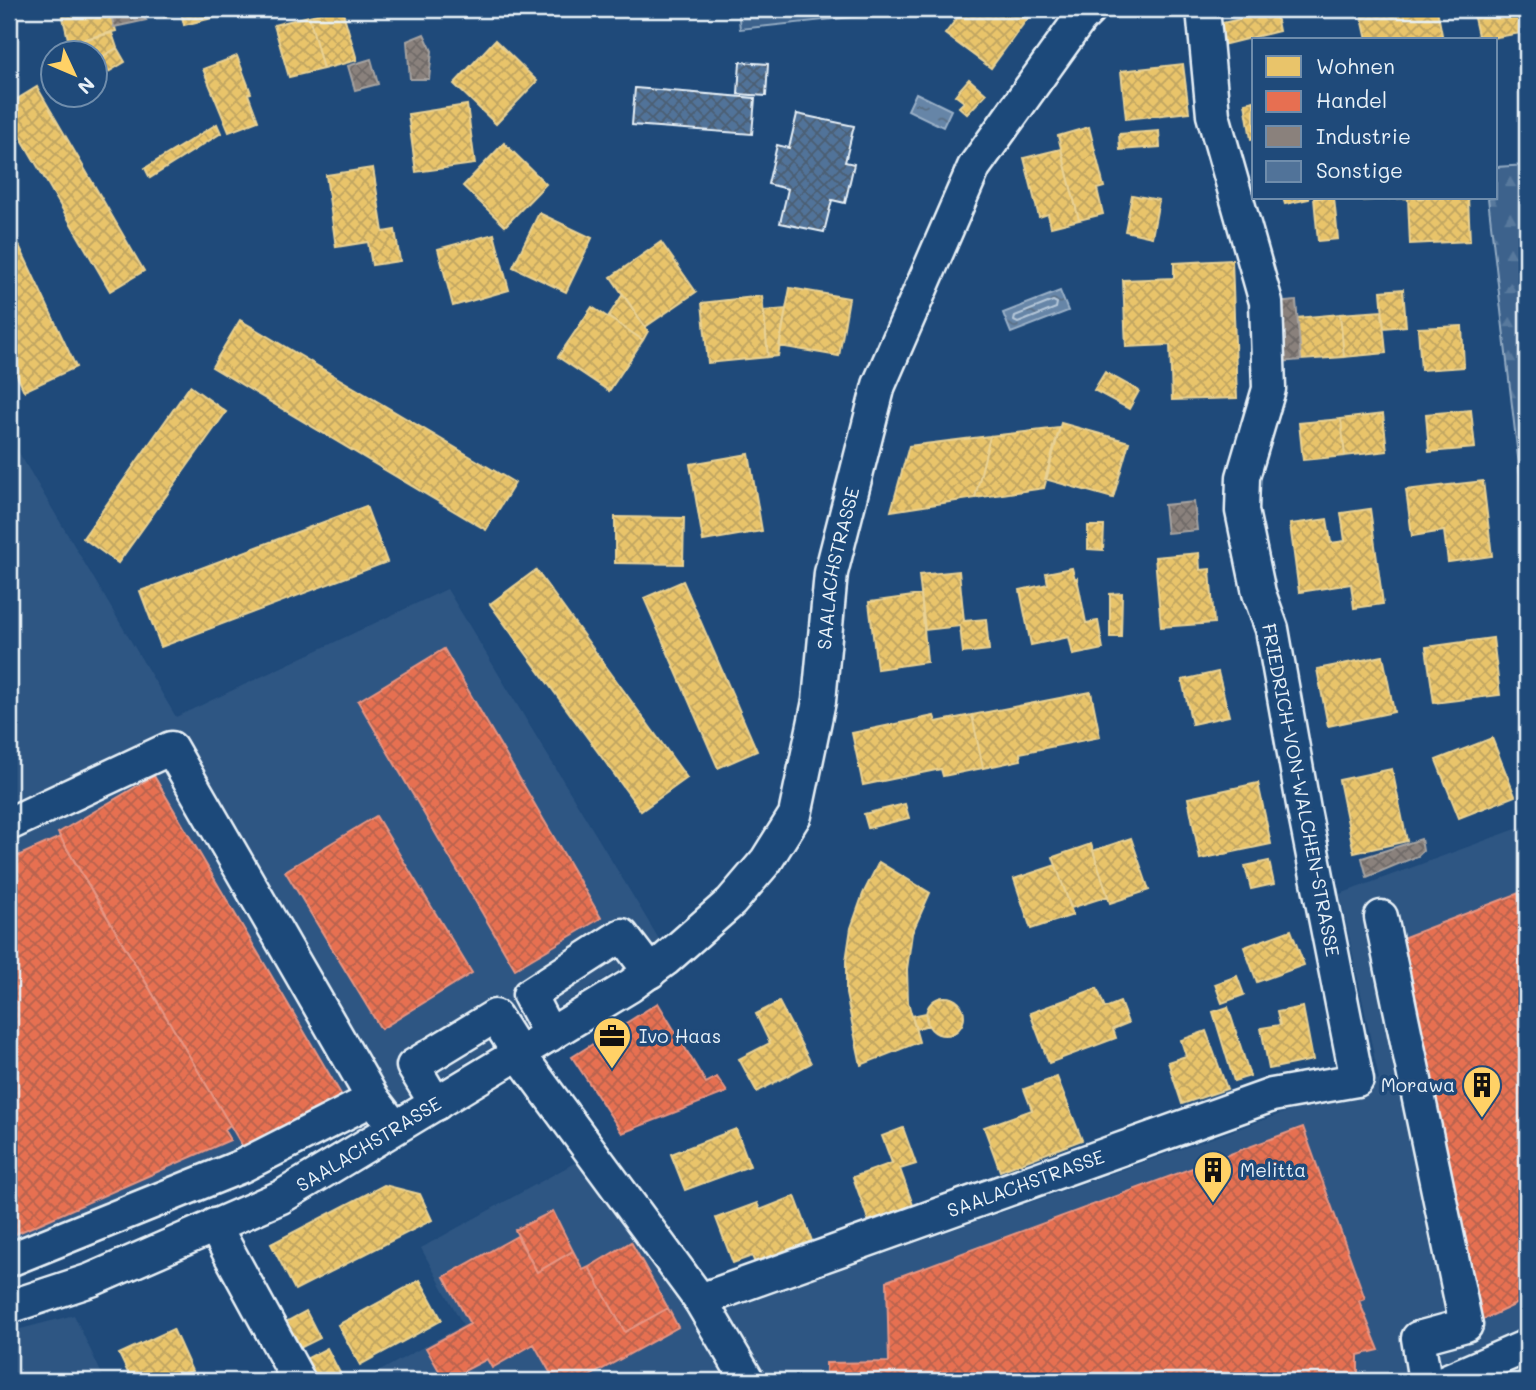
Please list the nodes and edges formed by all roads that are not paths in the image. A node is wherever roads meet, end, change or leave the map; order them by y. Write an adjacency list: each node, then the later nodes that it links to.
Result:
1 (1090, 9): 5 (street, SAALACHSTRASSE)
2 (1203, 9): 8 (street, FRIEDRICH-VON-WALCHEN-STRASSE)
3 (9, 824): 9 (street)
4 (1381, 917): 19 (street)
5 (650, 972): 6 (street, SAALACHSTRASSE); 6 (street)
6 (550, 1035): 7 (street, SAALACHSTRASSE)
7 (519, 1054): 10 (street, SAALACHSTRASSE); 10 (street); 14 (street)
8 (1357, 1080): 14 (street, SAALACHSTRASSE)
9 (373, 1099): 11 (street); 13 (street)
10 (436, 1104): 11 (street, SAALACHSTRASSE)
11 (396, 1128): 12 (street, SAALACHSTRASSE)
12 (214, 1225): 15 (street, SAALACHSTRASSE); 17 (street)
13 (9, 1260)
14 (700, 1300): 18 (street)
15 (9, 1307)
16 (1527, 1346): 20 (street)
17 (299, 1381)
18 (748, 1381)
19 (1426, 1381)
20 (1446, 1381)

